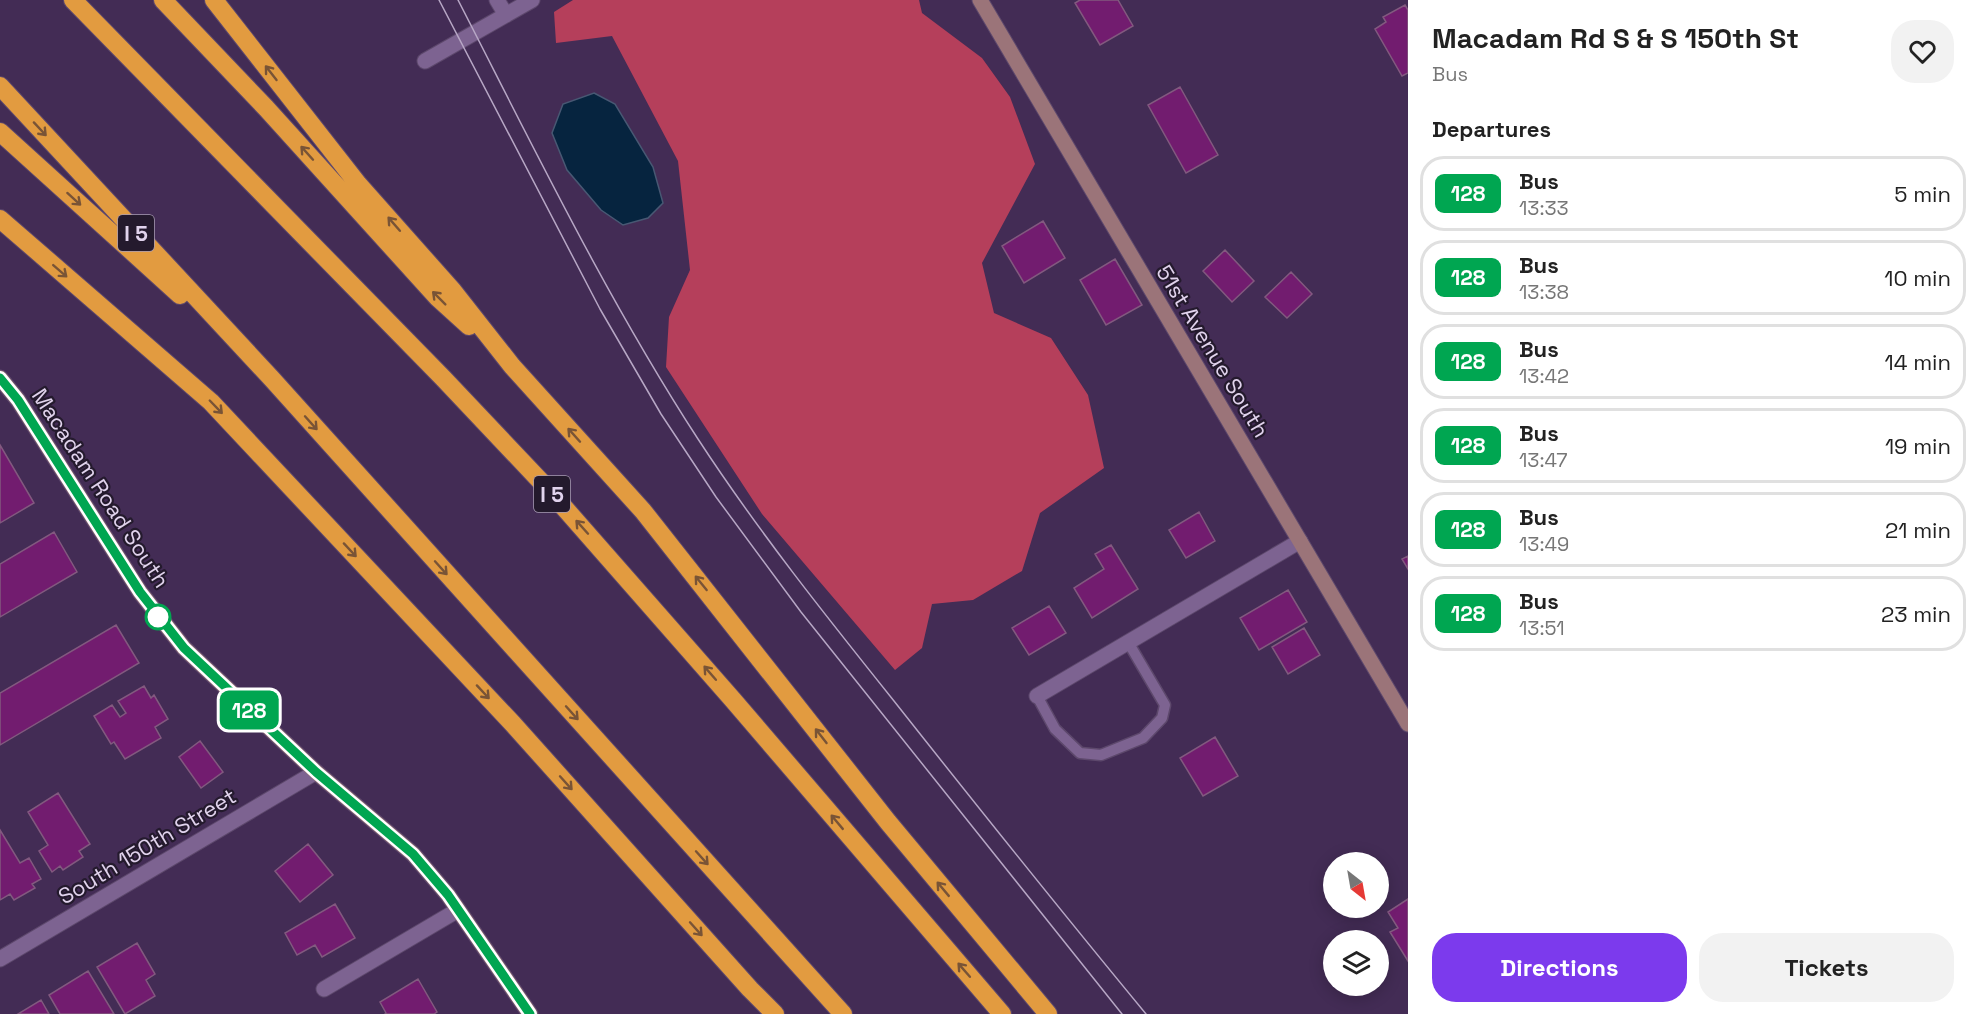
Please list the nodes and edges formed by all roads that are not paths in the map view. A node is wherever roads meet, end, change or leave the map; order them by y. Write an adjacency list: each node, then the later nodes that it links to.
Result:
1 (73, 0): 26 (highway, I 5, one-way to 1)
2 (163, 0): 12 (highway, one-way to 2)
3 (214, 0): 12 (highway, one-way to 3)
4 (497, 0): 7 (street)
5 (532, 0): 7 (street)
6 (980, 0): 15 (street, 51st Avenue South)
7 (506, 15): 8 (street)
8 (425, 61)
9 (0, 86): 14 (highway, I 5, one-way to 14)
10 (0, 132): 14 (highway, I 5, one-way to 14)
11 (0, 219): 24 (highway, one-way to 24)
12 (512, 366): 27 (highway, one-way to 12)
13 (0, 378): 19 (street, Macadam Road South)
14 (272, 379): 25 (highway, I 5, one-way to 25)
15 (1300, 541): 16 (street); 18 (street, 51st Avenue South)
16 (1128, 642): 17 (street); 17 (lane)
17 (1037, 696)
18 (1408, 724)
19 (316, 772): 20 (street, Macadam Road South); 21 (street, South 150th Street)
20 (458, 910): 22 (street); 23 (street, Macadam Road South)
21 (0, 959)
22 (324, 989)
23 (530, 1014)
24 (775, 1014)
25 (843, 1014)
26 (1002, 1014)
27 (1048, 1014)

